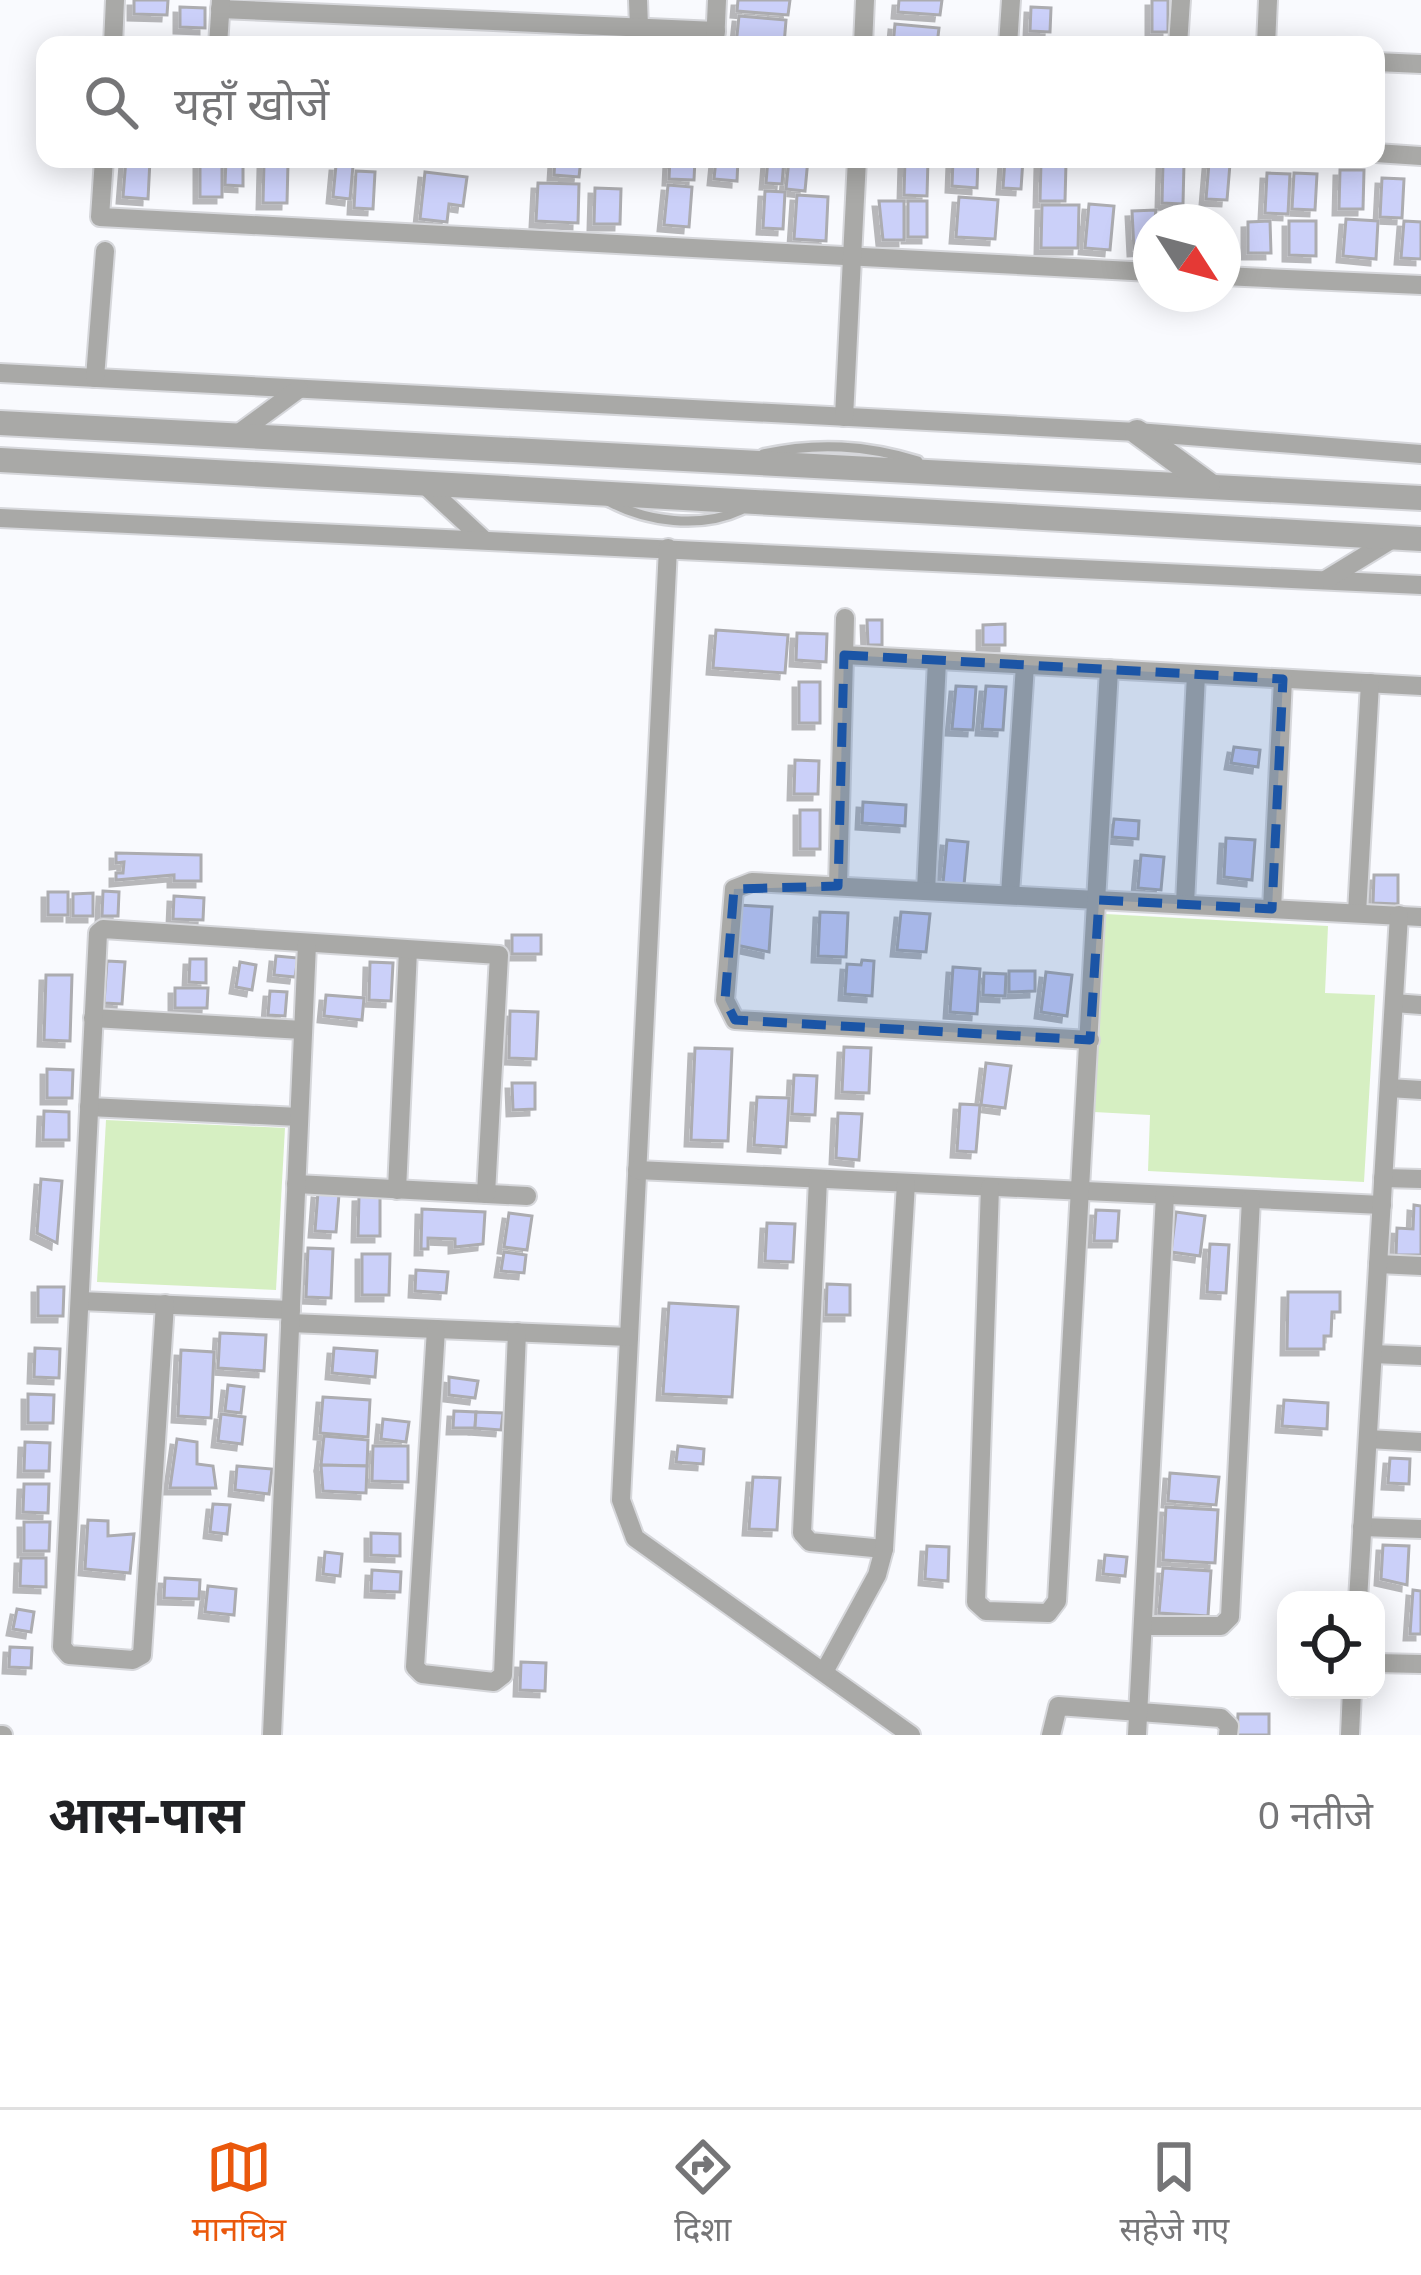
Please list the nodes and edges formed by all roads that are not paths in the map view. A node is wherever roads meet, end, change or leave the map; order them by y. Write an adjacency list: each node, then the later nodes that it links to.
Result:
1 (115, 0): 14 (street)
2 (558, 0): 12 (street)
3 (638, 0): 13 (street)
4 (717, 0): 17 (street)
5 (865, 0): 18 (street)
6 (1011, 0): 19 (street)
7 (1180, 0): 20 (street)
8 (1268, 0): 21 (street)
9 (220, 4): 10 (street); 15 (street)
10 (383, 8): 11 (street)
11 (469, 10): 12 (street)
12 (558, 22): 13 (street)
13 (639, 28): 16 (street)
14 (113, 36)
15 (218, 36)
16 (700, 36)
17 (715, 36)
18 (863, 36)
19 (1009, 36)
20 (1178, 36)
21 (1266, 36)
22 (1385, 62): 23 (street)
23 (1421, 64)
24 (1385, 154): 25 (street)
25 (1421, 156)
26 (103, 168): 29 (street)
27 (857, 168): 29 (street)
28 (105, 251): 34 (street)
29 (852, 258): 30 (street); 36 (street)
30 (1133, 271)
31 (1241, 277): 32 (street)
32 (1421, 285)
33 (0, 373): 34 (street)
34 (95, 378): 35 (street)
35 (298, 389): 36 (street); 39 (street)
36 (844, 417): 38 (street)
37 (0, 423): 39 (street)
38 (1137, 432): 40 (street); 42 (street)
39 (235, 436): 42 (street)
40 (1421, 454)
41 (0, 460): 43 (street)
42 (1208, 484): 44 (street)
43 (428, 488): 46 (street); 47 (street)
44 (1421, 498)
45 (0, 518): 47 (street)
46 (1394, 538): 48 (street); 50 (street)
47 (483, 539): 49 (street)
48 (1421, 539)
49 (668, 548): 50 (street); 81 (street)
50 (1326, 580): 51 (street)
51 (1421, 585)
52 (845, 618): 53 (street)
53 (844, 655): 54 (street); 61 (street)
54 (937, 660): 55 (street); 62 (street)
55 (1025, 665): 56 (street); 63 (street)
56 (1108, 669): 57 (street); 64 (street)
57 (1196, 674): 58 (street); 65 (street)
58 (1282, 679): 59 (street); 66 (street)
59 (1370, 683): 60 (street); 67 (street)
60 (1421, 686)
61 (838, 886): 62 (street); 76 (street)
62 (926, 891): 63 (street)
63 (1010, 895): 64 (street)
64 (1099, 900): 65 (street); 76 (street)
65 (1185, 904): 66 (street)
66 (1272, 909): 67 (street)
67 (1357, 913): 68 (street)
68 (1399, 915): 69 (street); 72 (street)
69 (1421, 916)
70 (307, 944): 71 (street); 74 (street); 75 (street)
71 (408, 950): 88 (street); 90 (street)
72 (1394, 1004): 73 (street); 77 (street)
73 (1421, 1005)
74 (94, 1018): 75 (street); 79 (street)
75 (303, 1030): 80 (street)
76 (1090, 1040): 89 (street)
77 (1389, 1088): 78 (street); 82 (street)
78 (1421, 1090)
79 (89, 1107): 80 (street); 97 (street)
80 (299, 1117): 86 (street)
81 (637, 1170): 83 (street); 102 (street)
82 (1383, 1178): 84 (street); 94 (street)
83 (818, 1179): 85 (street); 109 (street)
84 (1421, 1179)
85 (906, 1183): 87 (street); 109 (street)
86 (296, 1184): 88 (street); 99 (street)
87 (990, 1187): 89 (street); 89 (street)
88 (397, 1190): 90 (street)
89 (1080, 1191): 91 (street)
90 (486, 1194): 92 (street)
91 (1165, 1195): 93 (street); 111 (street)
92 (526, 1196)
93 (1251, 1199): 94 (street); 111 (street)
94 (1382, 1205): 95 (street)
95 (1378, 1264): 96 (street); 103 (street)
96 (1421, 1266)
97 (80, 1301): 98 (street); 98 (street)
98 (165, 1304): 99 (street)
99 (291, 1317): 100 (street); 117 (street)
100 (436, 1329): 101 (street); 101 (street)
101 (517, 1333): 102 (street)
102 (629, 1337): 114 (street)
103 (1373, 1354): 104 (street); 105 (street)
104 (1421, 1356)
105 (1367, 1439): 106 (street); 107 (street)
106 (1421, 1442)
107 (1362, 1527): 108 (street); 110 (street)
108 (1421, 1529)
109 (884, 1549): 114 (street)
110 (1358, 1591)
111 (1143, 1626): 116 (street)
112 (1385, 1663): 113 (street)
113 (1421, 1664)
114 (824, 1672): 118 (street)
115 (1352, 1699): 122 (street)
116 (1138, 1713): 119 (street); 120 (street); 121 (street)
117 (272, 1735)
118 (911, 1735)
119 (1051, 1735)
120 (1137, 1735)
121 (1228, 1735)
122 (1350, 1735)

